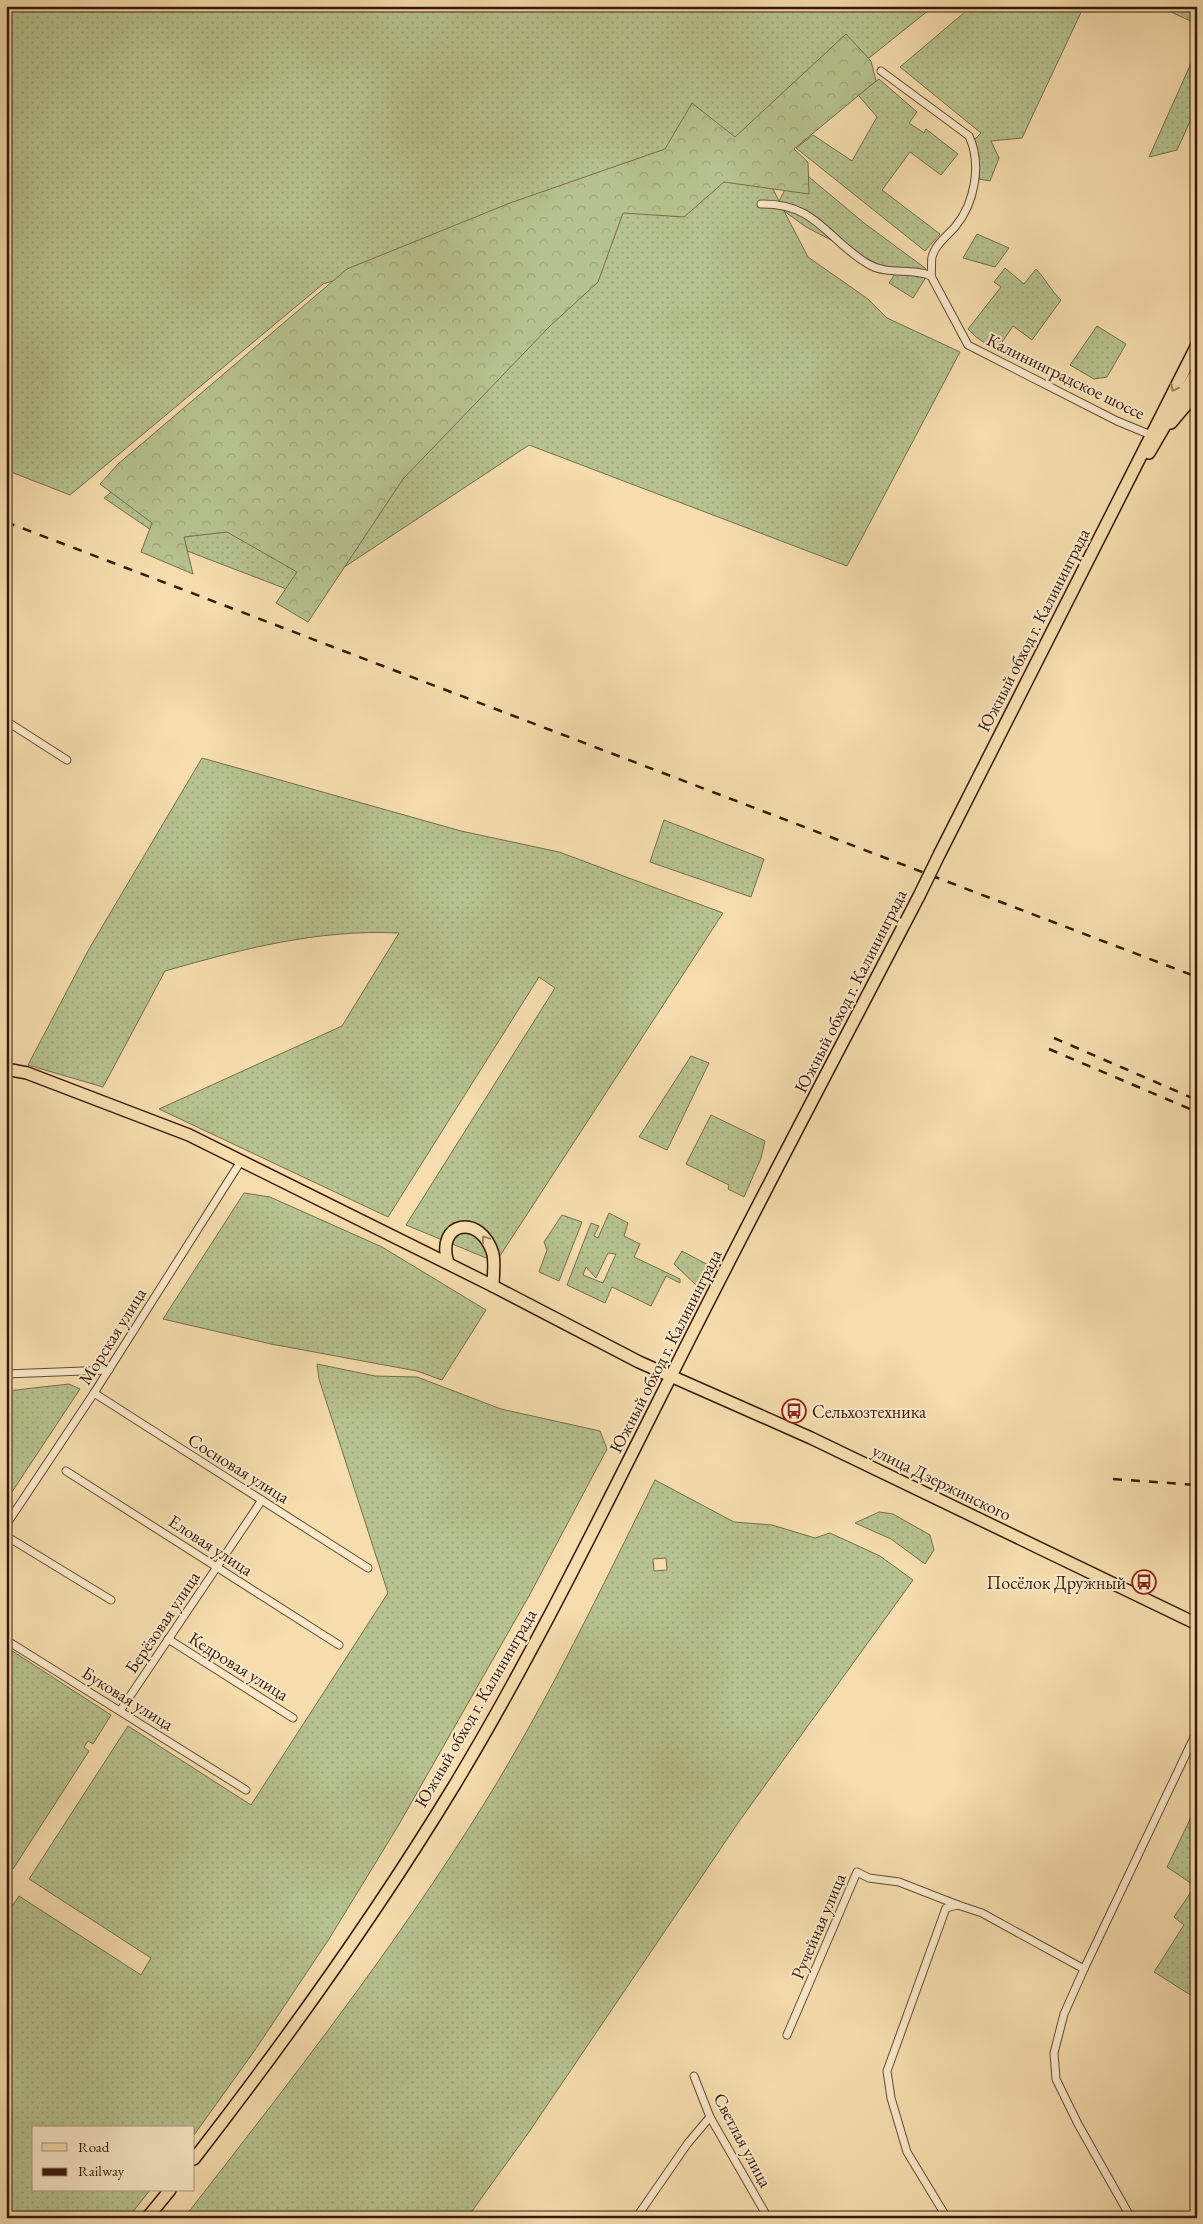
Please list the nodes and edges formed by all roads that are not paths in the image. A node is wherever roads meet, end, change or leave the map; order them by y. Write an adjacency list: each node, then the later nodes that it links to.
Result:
1 (881, 71): 3 (street)
2 (761, 204): 3 (street)
3 (931, 276): 7 (street, Калининградское шоссе)
4 (1197, 345): 7 (main road, Южный обход г. Калининграда, one-way to 7)
5 (1197, 371): 7 (main road)
6 (1197, 392): 7 (main road)
7 (1152, 440): 16 (main road, Южный обход г. Калининграда, bridge)
8 (6, 722): 9 (street)
9 (66, 760)
10 (6, 1068): 11 (main road, улица Дзержинского)
11 (241, 1160): 12 (main road, улица Дзержинского); 14 (street, Морская улица)
12 (448, 1263): 13 (main road, улица Дзержинского); 13 (main road, one-way to 12)
13 (493, 1286): 16 (main road, улица Дзержинского)
14 (108, 1370): 15 (street); 17 (street, Морская улица)
15 (6, 1374)
16 (671, 1376): 25 (main road, улица Дзержинского); 38 (main road, Южный обход г. Калининграда)
17 (94, 1393): 19 (street, Сосновая улица); 20 (street, Морская улица)
18 (66, 1471): 22 (street, Еловая улица)
19 (262, 1500): 22 (street, Берёзовая улица); 23 (street, Сосновая улица)
20 (6, 1525)
21 (6, 1536): 24 (street)
22 (217, 1567): 26 (street, Берёзовая улица); 28 (street, Еловая улица)
23 (368, 1568)
24 (111, 1600)
25 (1197, 1624)
26 (168, 1639): 29 (street, Берёзовая улица); 30 (street, Кедровая улица)
27 (6, 1640): 29 (street, Буковая улица)
28 (339, 1645)
29 (120, 1711): 32 (street, Буковая улица)
30 (294, 1718)
31 (1197, 1731): 34 (street)
32 (246, 1790)
33 (958, 1905): 34 (street); 35 (street, Ручейная улица); 43 (street)
34 (1084, 1969): 44 (street)
35 (787, 2035)
36 (694, 2076): 37 (street, Светлая улица)
37 (710, 2117): 41 (street); 42 (street, Светлая улица)
38 (195, 2158)
39 (168, 2192): 40 (main road)
40 (147, 2218)
41 (636, 2218)
42 (768, 2218)
43 (947, 2218)
44 (1131, 2218)

